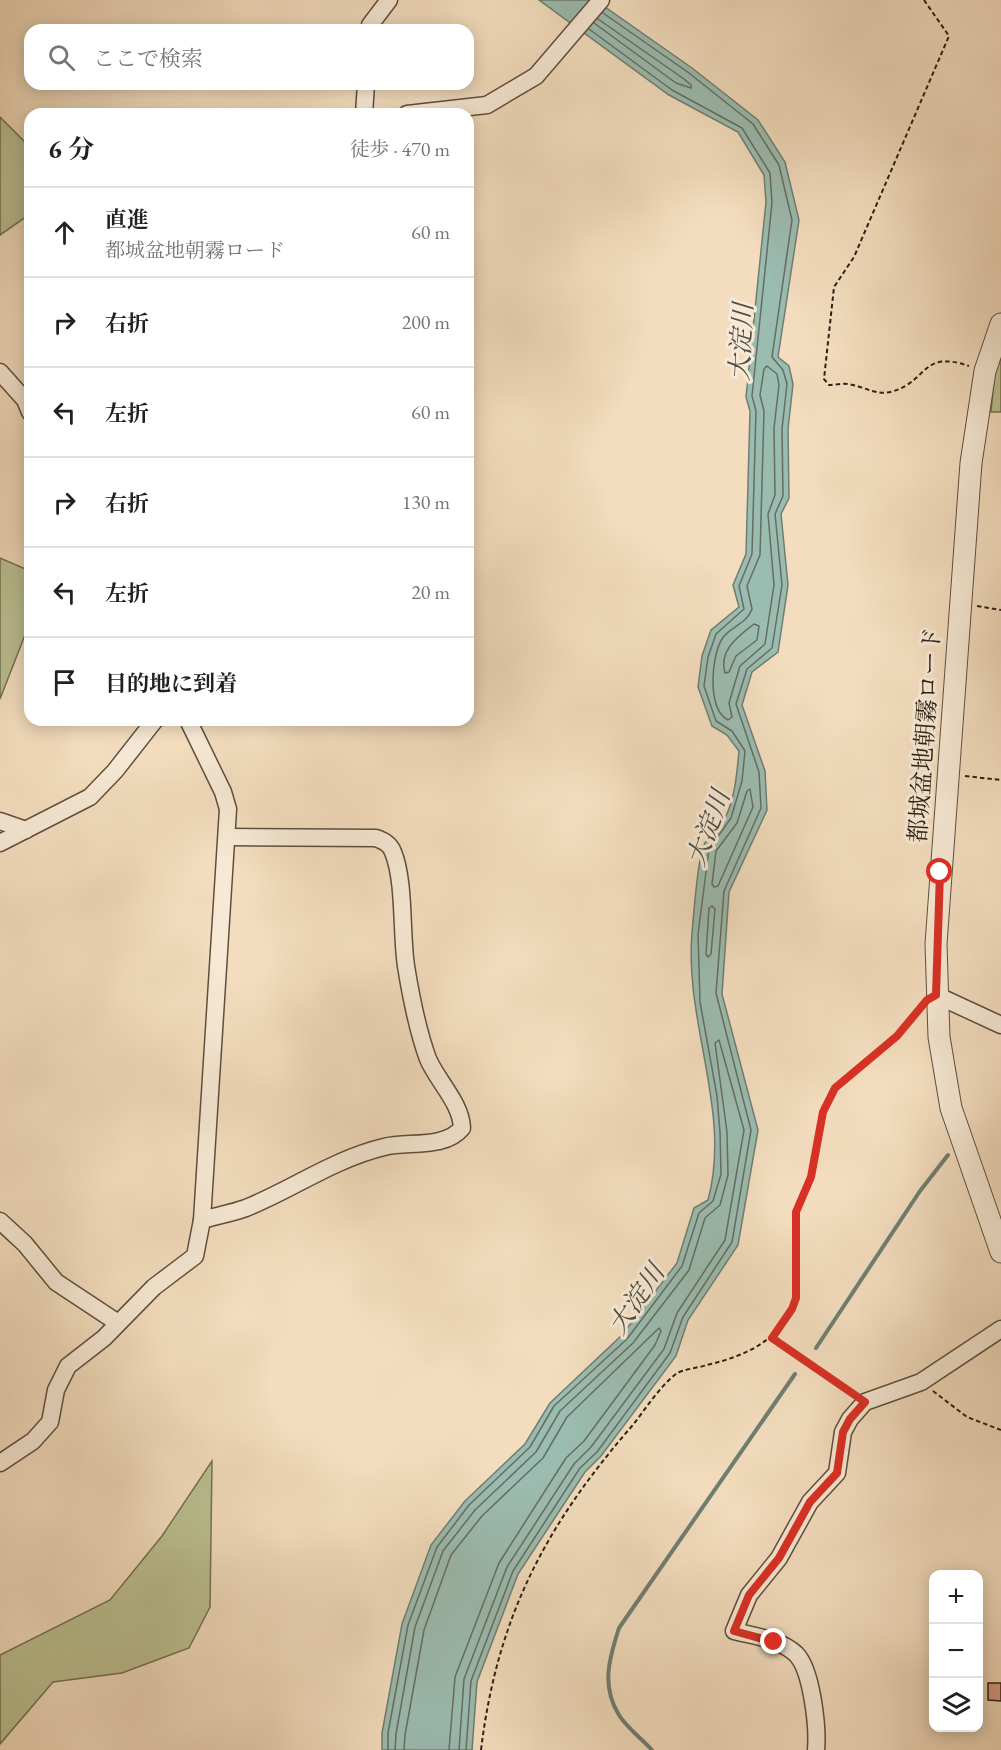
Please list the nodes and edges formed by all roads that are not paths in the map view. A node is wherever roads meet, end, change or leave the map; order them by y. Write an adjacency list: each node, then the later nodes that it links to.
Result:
1 (389, 0): 3 (street)
2 (601, 0): 6 (street)
3 (371, 24)
4 (366, 90): 5 (street)
5 (365, 108)
6 (460, 108)
7 (1001, 324): 16 (street, 都城盆地朝霧ロード)
8 (0, 372): 9 (street)
9 (24, 399)
10 (150, 726): 13 (street)
11 (191, 726): 14 (street)
12 (0, 821): 13 (street)
13 (26, 830): 15 (street)
14 (228, 837): 18 (street); 18 (street)
15 (0, 843)
16 (936, 995): 17 (street); 20 (street, 都城盆地朝霧ロード)
17 (1001, 1024)
18 (202, 1220): 21 (street)
19 (0, 1221): 21 (street)
20 (1001, 1252)
21 (118, 1323): 23 (street)
22 (1001, 1329): 24 (street)
23 (0, 1462)
24 (816, 1750)

